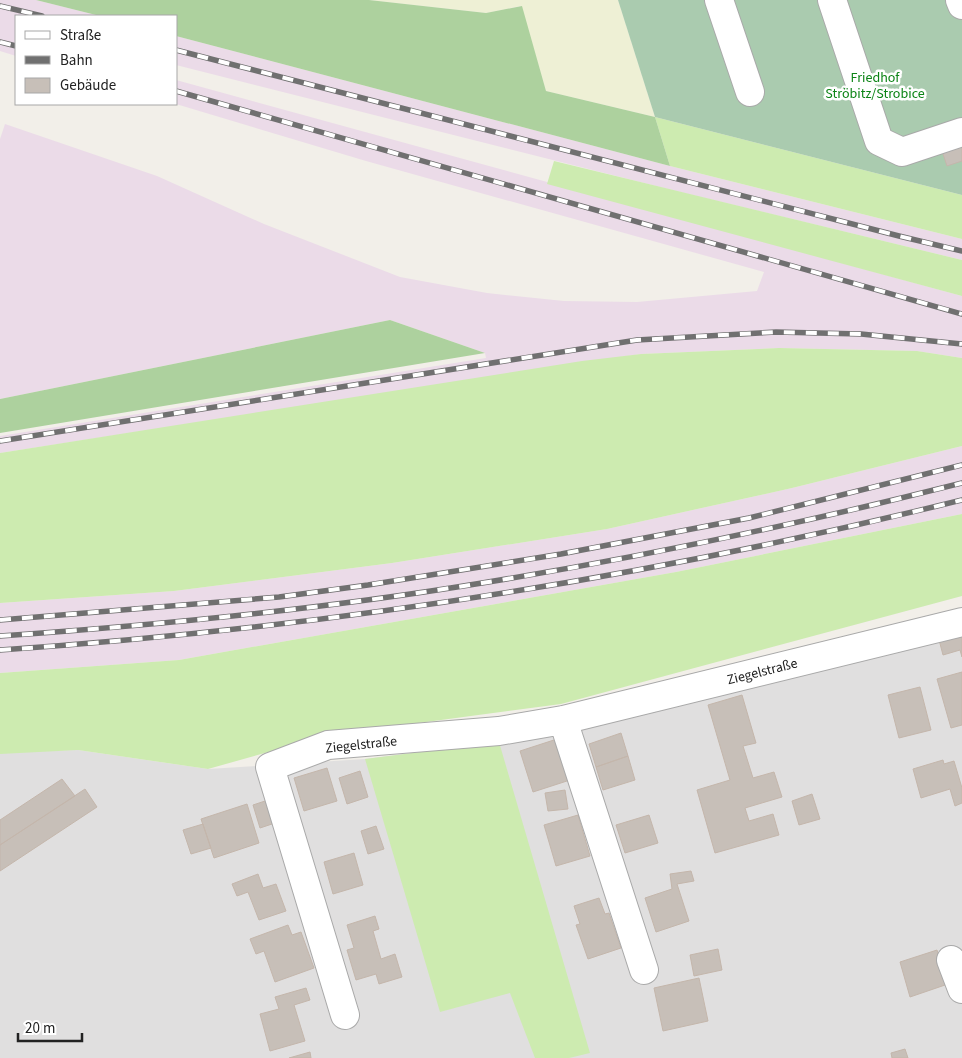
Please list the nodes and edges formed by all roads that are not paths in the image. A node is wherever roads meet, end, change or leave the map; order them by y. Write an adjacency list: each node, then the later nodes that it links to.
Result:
1 (719, 0): 5 (street)
2 (832, 0): 6 (street)
3 (960, 0): 4 (street)
4 (962, 5)
5 (750, 92)
6 (962, 132)
7 (962, 622): 8 (street, Ziegelstraße)
8 (563, 720): 10 (street); 12 (street, Ziegelstraße)
9 (951, 960): 11 (street)
10 (644, 970)
11 (962, 989)
12 (345, 1015)

